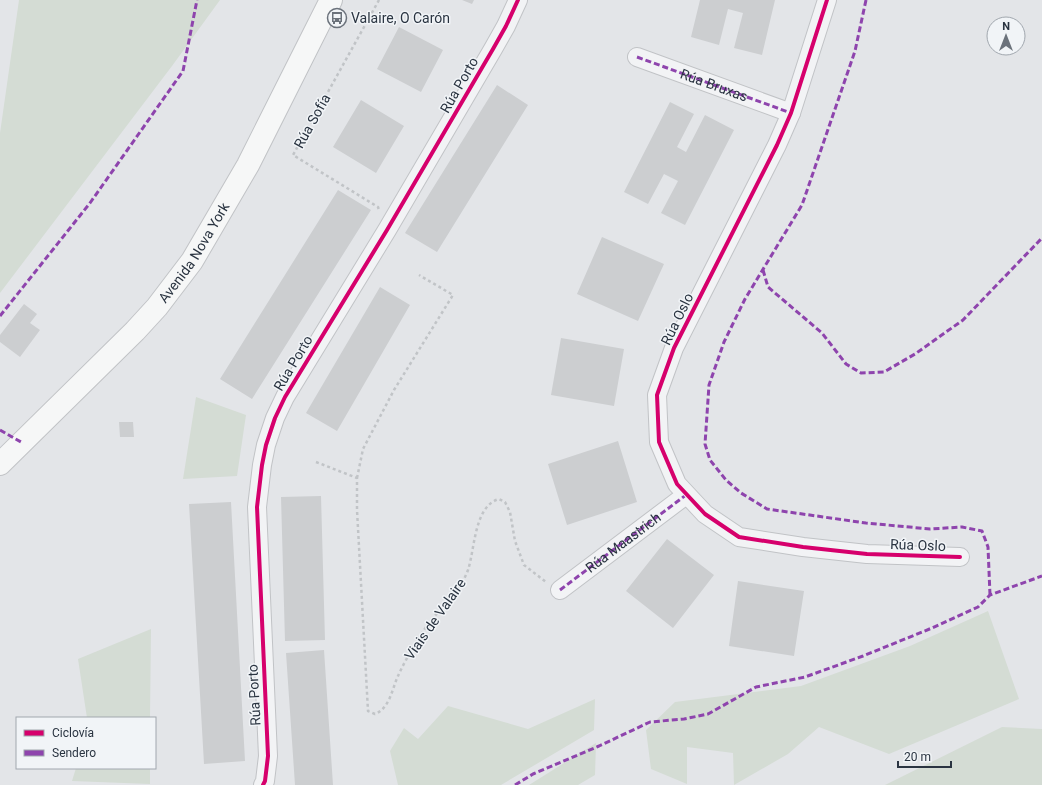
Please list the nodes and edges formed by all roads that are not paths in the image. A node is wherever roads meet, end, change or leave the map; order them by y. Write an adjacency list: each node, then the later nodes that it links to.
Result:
1 (331, 0): 6 (street, Avenida Nova York)
2 (518, 0): 10 (street, Rúa Porto)
3 (827, 0): 5 (street, Rúa Oslo)
4 (637, 57): 5 (street, Rúa Bruxas)
5 (791, 112): 7 (street, Rúa Oslo)
6 (0, 464)
7 (686, 495): 8 (street, Rúa Oslo); 9 (street, Rúa Maastrich)
8 (960, 557)
9 (560, 590)
10 (263, 785)

